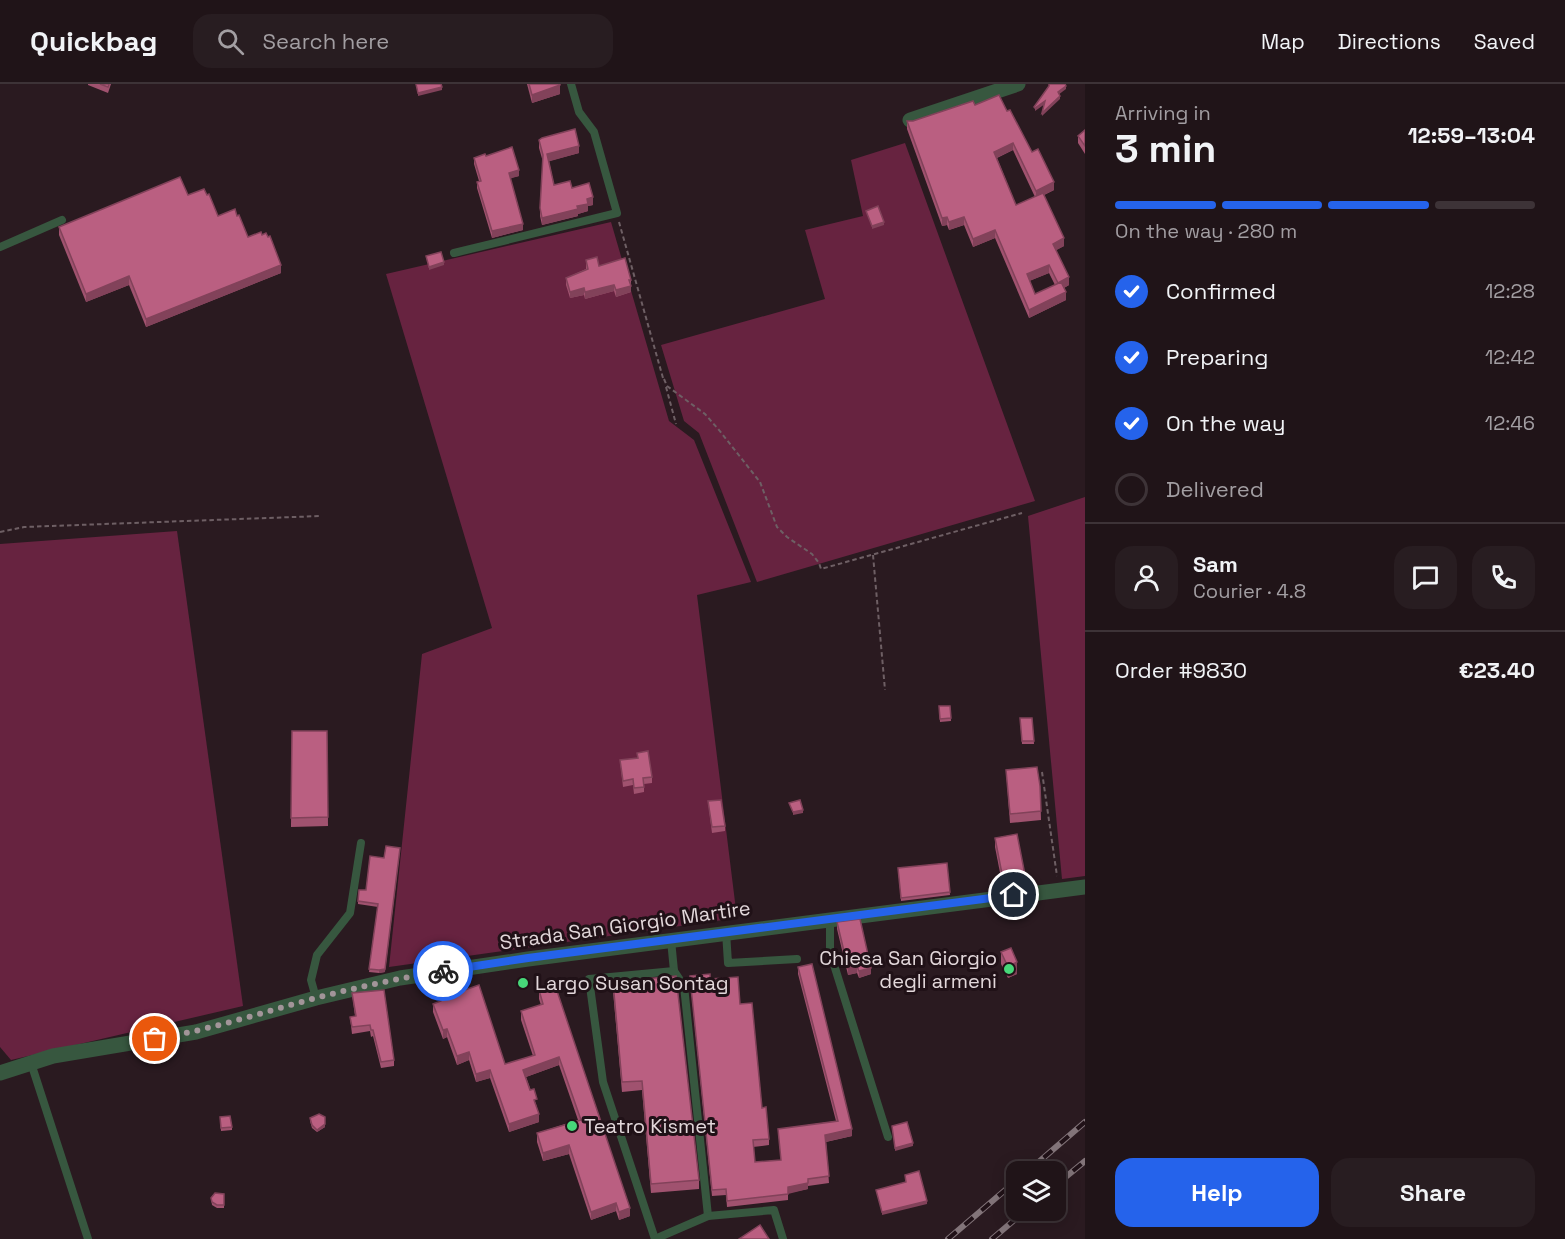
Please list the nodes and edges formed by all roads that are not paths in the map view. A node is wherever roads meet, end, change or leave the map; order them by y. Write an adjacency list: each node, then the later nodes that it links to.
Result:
1 (571, 84): 6 (lane)
2 (1018, 84): 3 (street)
3 (909, 120)
4 (62, 220): 5 (lane)
5 (0, 247)
6 (454, 253)
7 (360, 843): 14 (lane)
8 (1085, 887): 9 (street, Strada San Giorgio Martire)
9 (830, 918): 10 (street, Strada San Giorgio Martire); 17 (lane)
10 (726, 932): 11 (street, Strada San Giorgio Martire); 12 (lane)
11 (671, 940): 13 (lane); 14 (street, Strada San Giorgio Martire)
12 (797, 959)
13 (674, 971): 18 (lane); 20 (lane)
14 (316, 998): 15 (street, Strada San Giorgio Martire)
15 (31, 1063): 16 (street, Strada San Giorgio Martire); 19 (lane)
16 (0, 1072)
17 (888, 1137)
18 (708, 1216): 20 (lane); 21 (lane)
19 (88, 1239)
20 (655, 1239)
21 (783, 1239)

